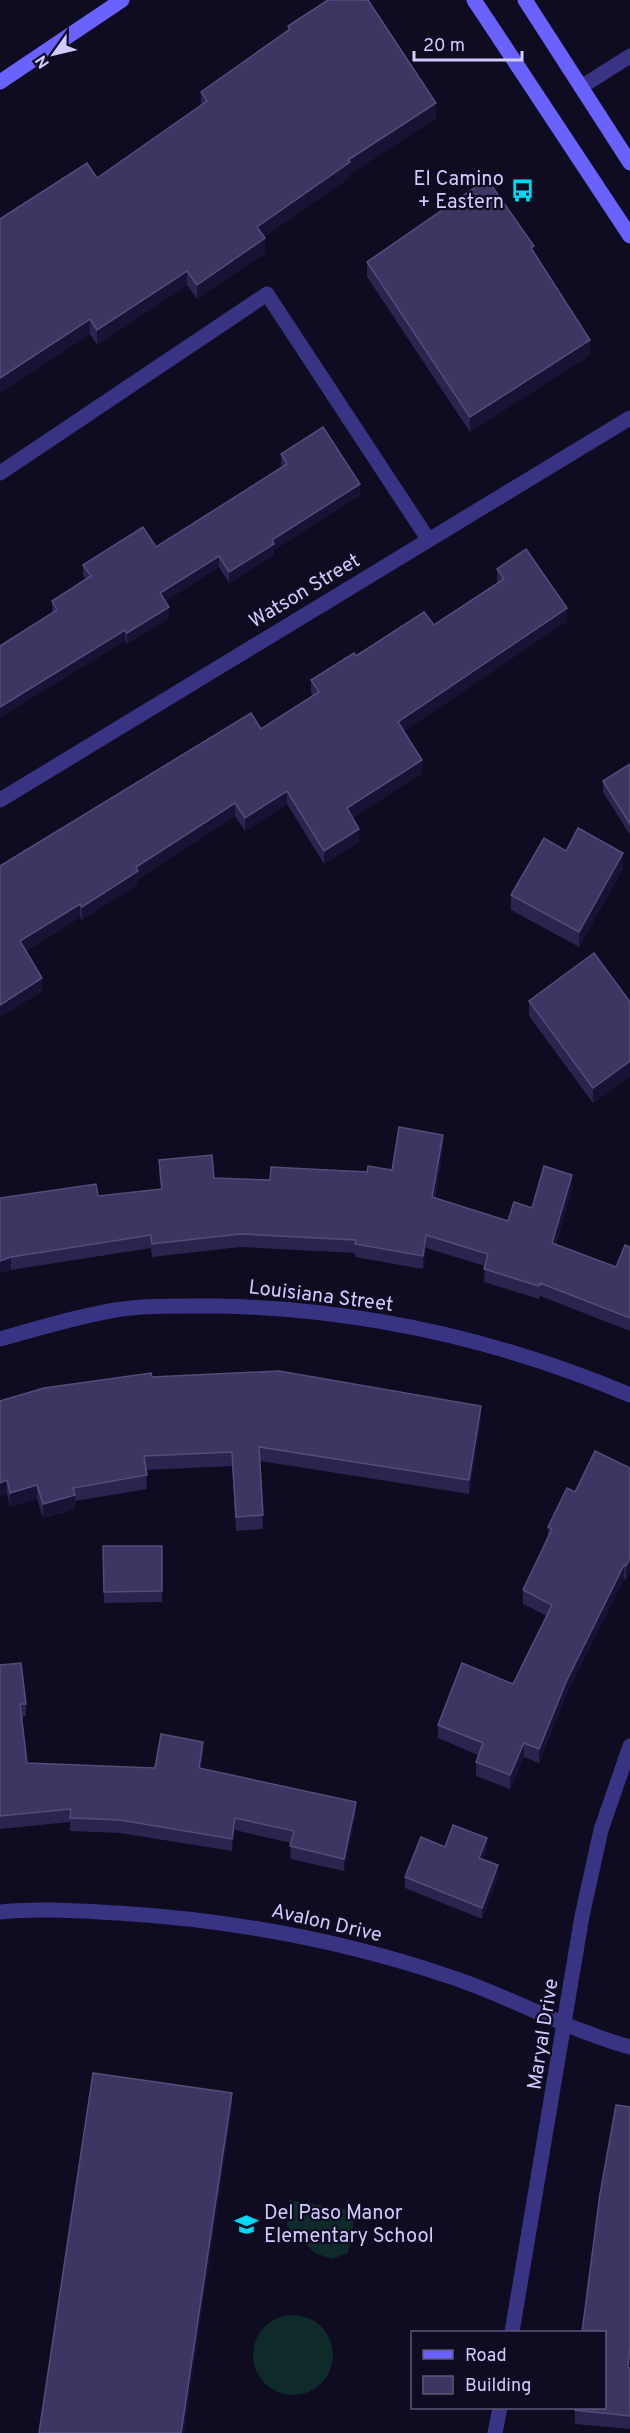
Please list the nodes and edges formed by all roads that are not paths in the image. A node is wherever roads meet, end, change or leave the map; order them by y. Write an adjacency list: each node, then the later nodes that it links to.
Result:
1 (122, 0): 5 (main road)
2 (474, 0): 9 (main road)
3 (525, 0): 6 (main road)
4 (630, 56): 6 (street)
5 (0, 82)
6 (581, 87): 7 (main road)
7 (626, 146): 8 (main road)
8 (630, 163)
9 (630, 236)
10 (630, 418): 12 (street, Watson Street)
11 (0, 473): 12 (street)
12 (428, 539): 13 (street, Watson Street)
13 (0, 800)
14 (0, 1339): 15 (street, Louisiana Street)
15 (630, 1395)
16 (630, 1746): 18 (street, Maryal Drive)
17 (0, 1912): 18 (street, Avalon Drive)
18 (565, 2023): 19 (street, Avalon Drive); 20 (street, Maryal Drive)
19 (630, 2048)
20 (512, 2331)
21 (500, 2409): 22 (street)
22 (495, 2433)

